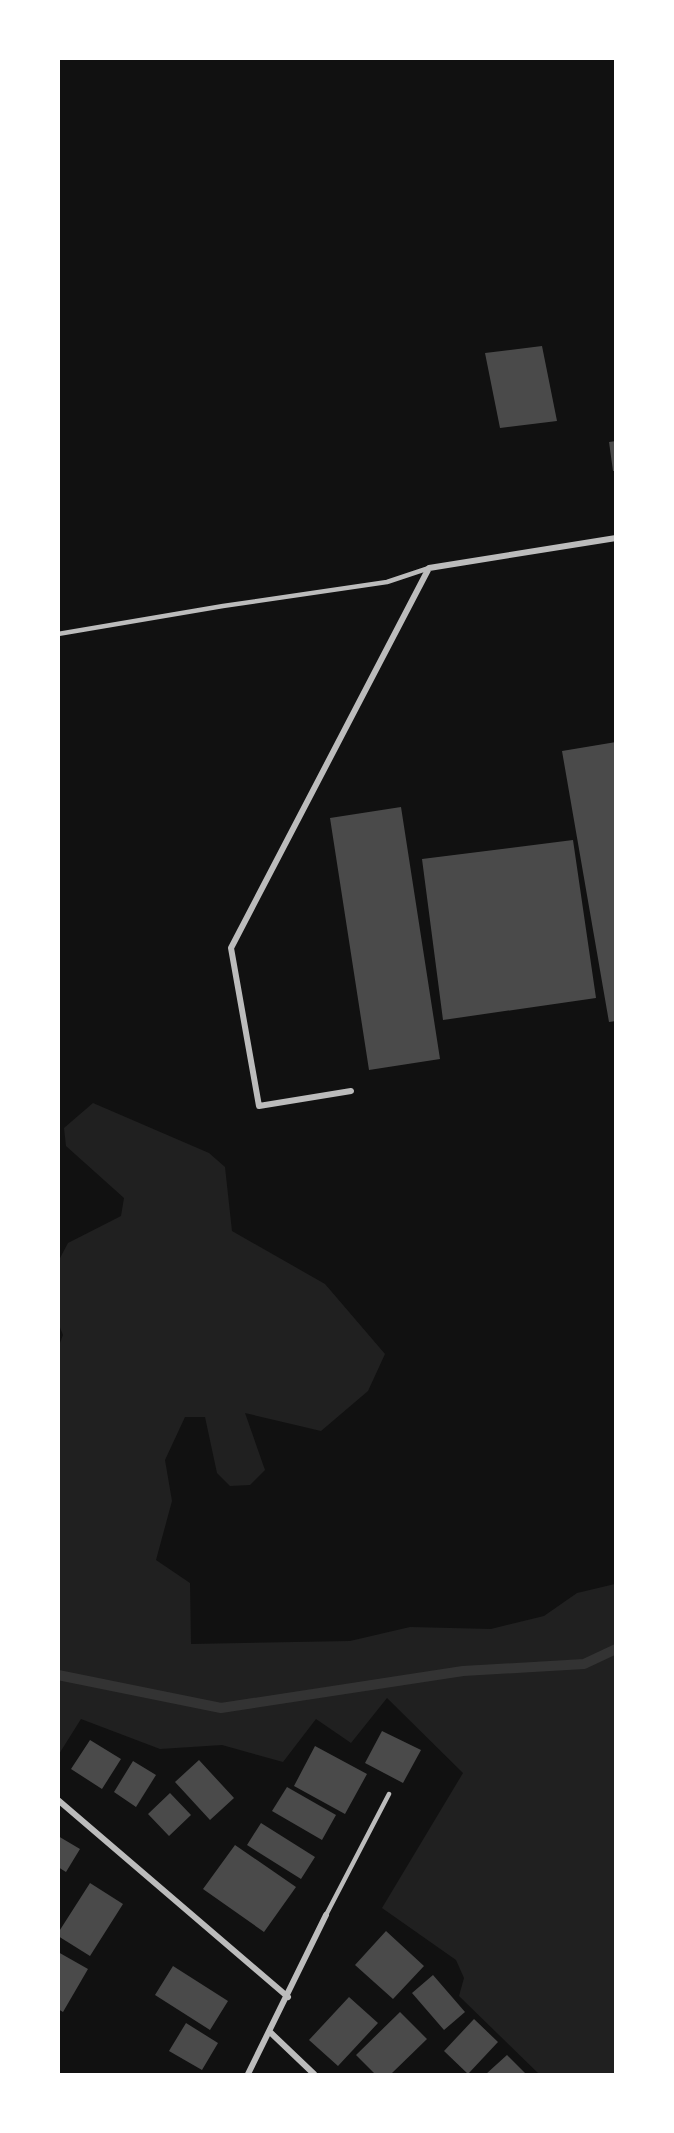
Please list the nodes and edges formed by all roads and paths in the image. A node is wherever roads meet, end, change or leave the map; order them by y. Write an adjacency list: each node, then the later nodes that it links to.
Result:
1 (615, 538): 2 (street)
2 (429, 568): 3 (lane); 4 (street)
3 (58, 634)
4 (351, 1091)
5 (389, 1794): 7 (lane)
6 (58, 1800): 8 (street)
7 (326, 1915): 8 (street)
8 (288, 1997): 9 (street)
9 (270, 2032): 10 (street); 11 (street)
10 (248, 2074)
11 (314, 2074)

